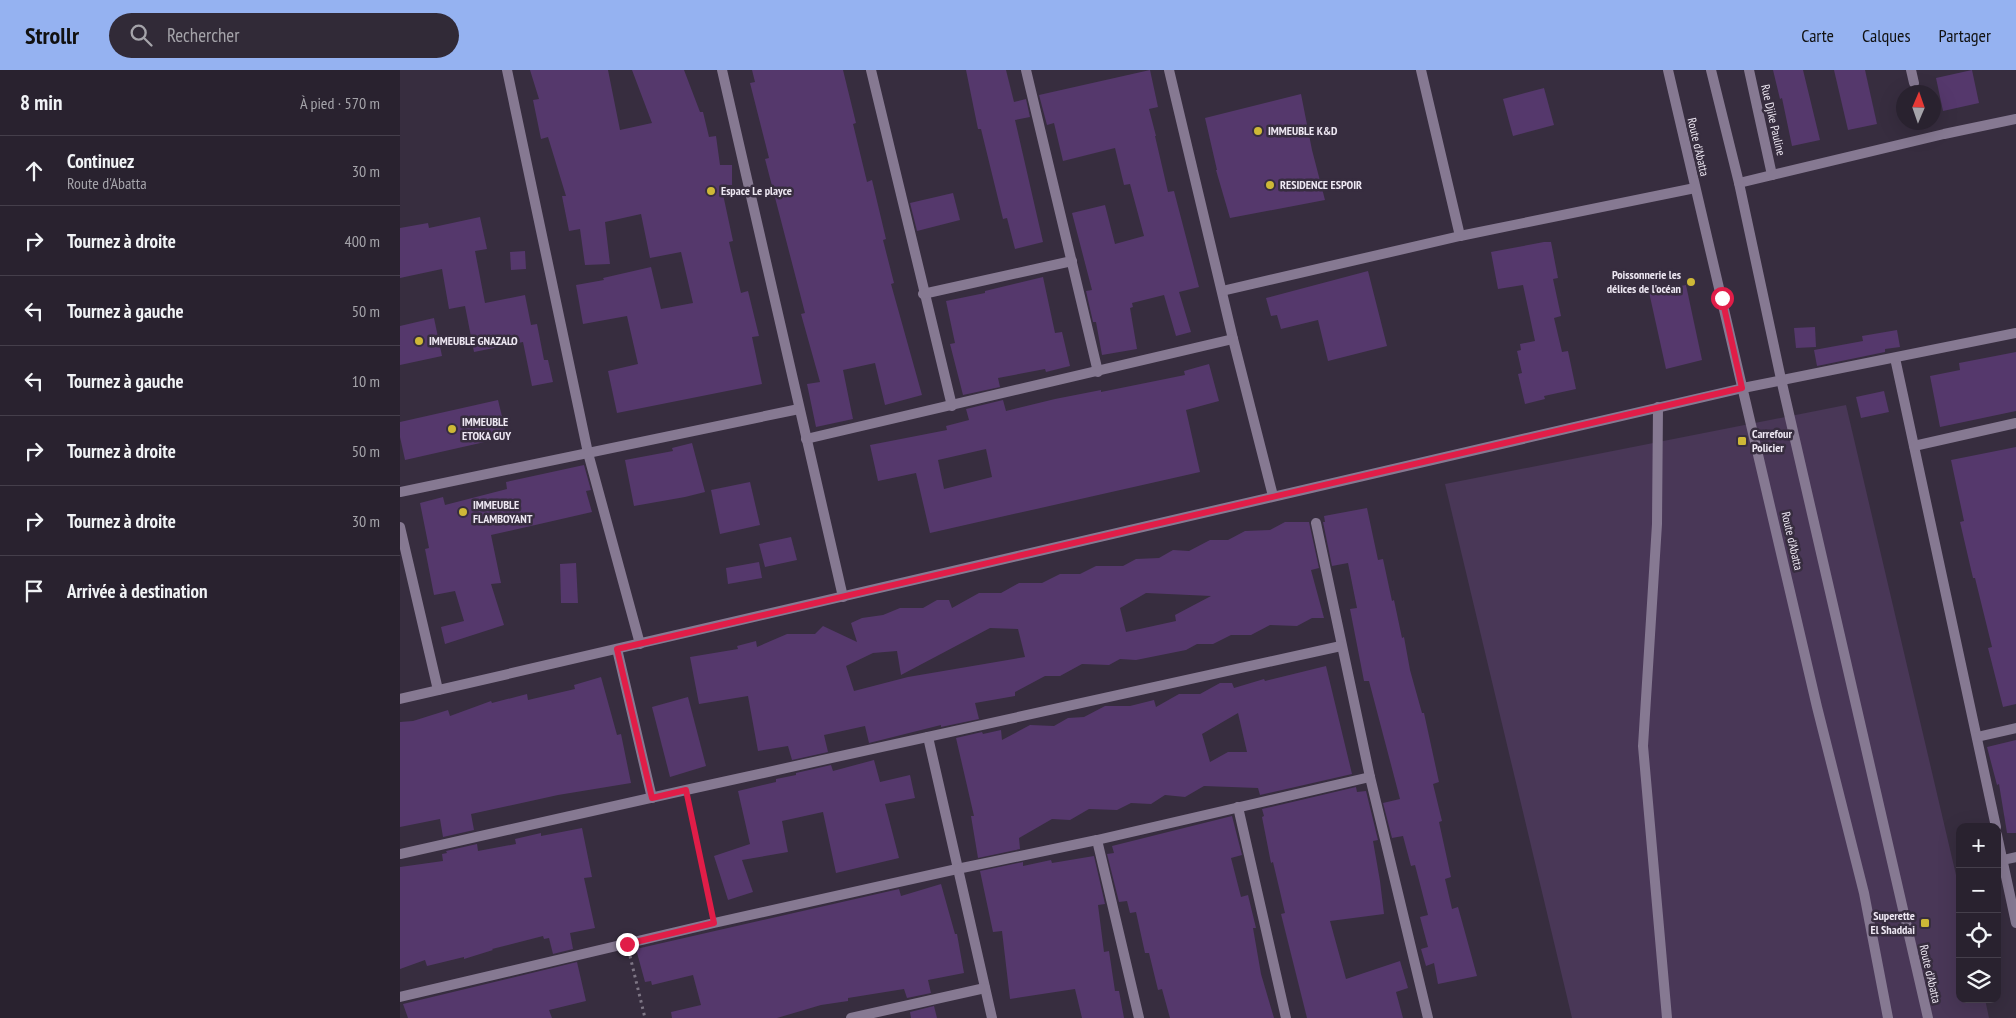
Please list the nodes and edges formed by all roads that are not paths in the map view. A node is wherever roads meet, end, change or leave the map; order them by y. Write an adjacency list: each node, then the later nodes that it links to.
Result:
1 (507, 70): 32 (street)
2 (722, 70): 28 (street)
3 (871, 70): 19 (street)
4 (1026, 70): 17 (street)
5 (1169, 70): 18 (street)
6 (1421, 70): 16 (street)
7 (1668, 70): 15 (street, Route d'Abatta)
8 (1711, 70): 14 (street, Route d'Abatta)
9 (1749, 70): 13 (street, Rue Djike Pauline)
10 (1911, 70): 11 (street)
11 (1914, 83)
12 (2016, 119): 13 (street)
13 (1772, 175): 14 (street)
14 (1739, 183): 24 (street, Route d'Abatta)
15 (1695, 188): 16 (street); 25 (street, Route d'Abatta)
16 (1460, 236): 18 (street)
17 (1072, 261): 19 (street); 23 (street)
18 (1222, 291): 21 (street)
19 (923, 294): 26 (street)
20 (2016, 333): 22 (street)
21 (1233, 339): 23 (street); 34 (street)
22 (1894, 358): 24 (street); 31 (street)
23 (1098, 372): 26 (street)
24 (1781, 379): 25 (street); 66 (street, Route d'Abatta)
25 (1742, 388): 27 (street); 65 (street, Route d'Abatta)
26 (952, 406): 30 (street)
27 (1658, 407): 34 (street); 64 (street)
28 (799, 409): 30 (street); 32 (street)
29 (2016, 423): 31 (street)
30 (806, 439): 37 (street)
31 (1914, 446): 45 (street)
32 (588, 453): 33 (street); 38 (street)
33 (400, 492)
34 (1273, 496): 37 (street)
35 (1316, 523): 39 (street)
36 (400, 527): 41 (street)
37 (843, 597): 38 (street)
38 (640, 644): 40 (street)
39 (1341, 646): 44 (street); 46 (street)
40 (617, 649): 41 (street); 47 (street)
41 (438, 690): 42 (street)
42 (400, 699)
43 (2016, 728): 45 (street)
44 (928, 737): 47 (street); 55 (street)
45 (1977, 737): 49 (street)
46 (1370, 777): 48 (street); 63 (street)
47 (652, 798): 51 (street)
48 (1238, 807): 50 (street); 62 (street)
49 (1995, 823)
50 (1097, 840): 55 (street); 61 (street)
51 (400, 854)
52 (2001, 855): 54 (street)
53 (2016, 857): 54 (street)
54 (2002, 860): 56 (street)
55 (957, 869): 57 (street); 58 (street)
56 (2016, 923)
57 (985, 988): 59 (street); 60 (street)
58 (400, 997)
59 (851, 1018)
60 (992, 1018)
61 (1139, 1018)
62 (1286, 1018)
63 (1428, 1018)
64 (1667, 1018)
65 (1887, 1018)
66 (1928, 1018)

